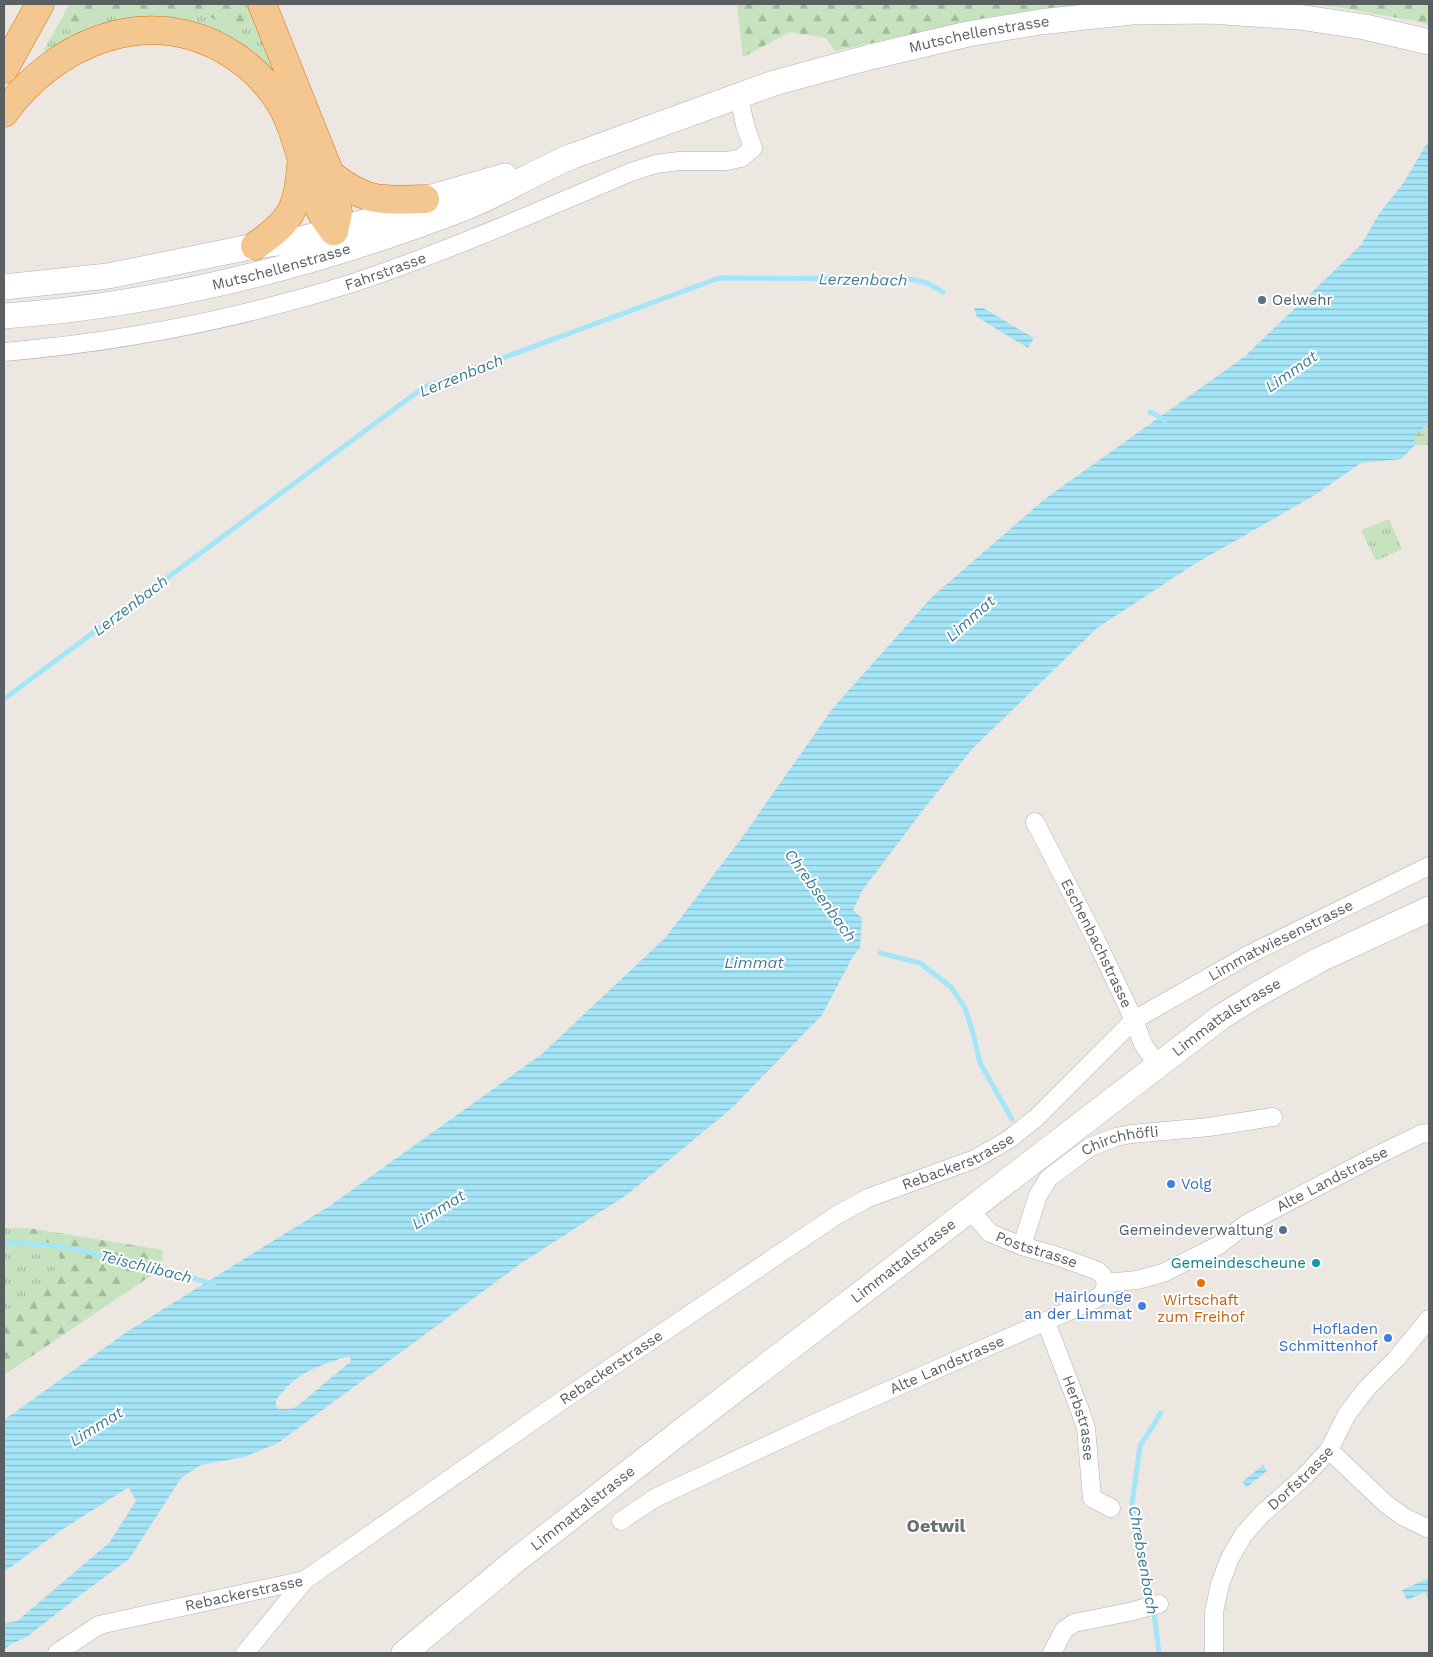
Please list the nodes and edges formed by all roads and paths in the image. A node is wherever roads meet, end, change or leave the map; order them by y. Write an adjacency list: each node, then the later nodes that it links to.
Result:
1 (40, 4): 4 (highway)
2 (262, 4): 9 (highway)
3 (1429, 42): 5 (main road, Mutschellenstrasse)
4 (4, 69)
5 (739, 96): 8 (main road, Mutschellenstrasse); 17 (street, Fahrstrasse)
6 (4, 113): 7 (highway)
7 (302, 161): 11 (highway); 13 (highway)
8 (546, 166): 10 (main road, Mutschellenstrasse); 12 (main road, Mutschellenstrasse)
9 (330, 174): 10 (highway); 11 (highway)
10 (425, 199): 11 (main road, Mutschellenstrasse)
11 (334, 231): 12 (main road); 13 (main road, Mutschellenstrasse); 14 (main road)
12 (363, 244): 14 (main road, Mutschellenstrasse)
13 (255, 246): 15 (main road, Mutschellenstrasse)
14 (312, 259): 16 (main road, Mutschellenstrasse)
15 (4, 288)
16 (4, 316)
17 (4, 352)
18 (1035, 822): 21 (street, Eschenbachstrasse)
19 (1429, 866): 21 (street, Limmatwiesenstrasse)
20 (1429, 909): 22 (main road, Limmattalstrasse)
21 (1134, 1020): 22 (street, Eschenbachstrasse); 34 (street, Rebackerstrasse)
22 (1158, 1066): 25 (main road, Limmattalstrasse)
23 (1273, 1117): 26 (street, Chirchhöfli)
24 (1429, 1133): 27 (street, Alte Landstrasse)
25 (970, 1210): 26 (street, Poststrasse); 38 (main road, Limmattalstrasse)
26 (1022, 1246): 27 (street, Poststrasse)
27 (1106, 1283): 29 (street, Alte Landstrasse)
28 (1429, 1319): 30 (street, Dorfstrasse)
29 (1046, 1322): 31 (street, Herbstrasse); 32 (street, Alte Landstrasse)
30 (1329, 1450): 33 (street); 40 (street, Dorfstrasse)
31 (1111, 1508)
32 (620, 1521)
33 (1429, 1529)
34 (305, 1580): 36 (street, Rebackerstrasse); 37 (street)
35 (1155, 1605): 39 (street)
36 (57, 1653)
37 (245, 1653)
38 (404, 1653)
39 (1052, 1653)
40 (1214, 1653)

